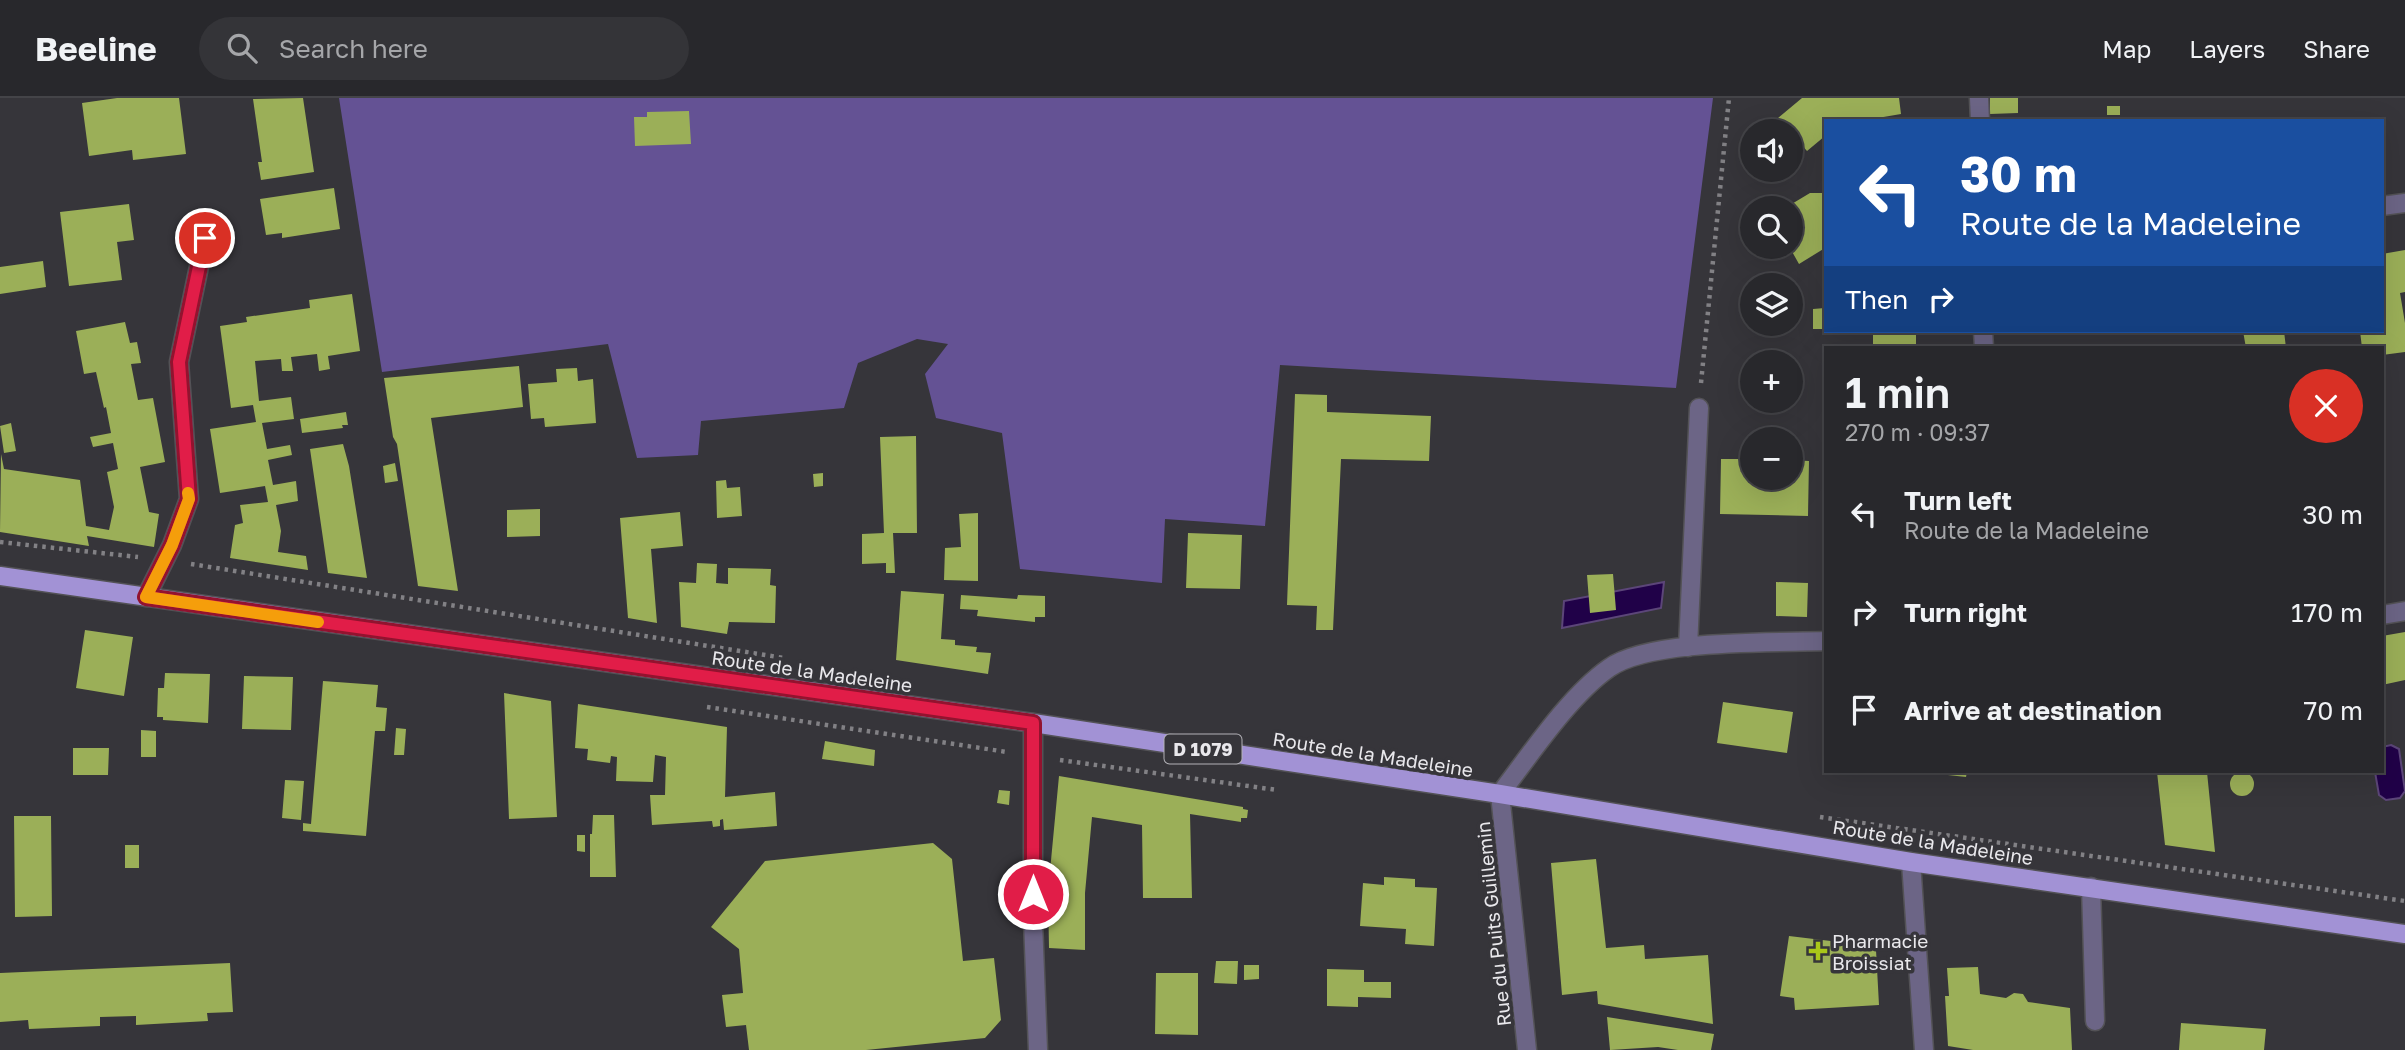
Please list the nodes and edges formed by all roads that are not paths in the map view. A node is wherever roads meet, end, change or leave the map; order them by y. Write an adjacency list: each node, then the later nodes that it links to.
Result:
1 (1979, 98): 2 (street)
2 (1980, 119)
3 (2405, 203): 4 (street)
4 (2384, 206)
5 (205, 238): 8 (street)
6 (1699, 408): 12 (street)
7 (0, 576): 8 (main road, Route de la Madeleine / D 1079)
8 (146, 597): 13 (main road, Route de la Madeleine / D 1079)
9 (2405, 611): 10 (street)
10 (2384, 615)
11 (1824, 641): 12 (street)
12 (1688, 648): 14 (street)
13 (1033, 723): 14 (main road, Route de la Madeleine / D 1079); 19 (street)
14 (1500, 794): 15 (main road, Route de la Madeleine / D 1079); 20 (street, Rue du Puits Guillemin)
15 (1911, 862): 16 (main road, Route de la Madeleine / D 1079); 21 (street)
16 (2091, 887): 17 (main road, Route de la Madeleine / D 1079); 18 (street)
17 (2405, 934)
18 (2095, 1021)
19 (1038, 1050)
20 (1527, 1050)
21 (1924, 1050)

